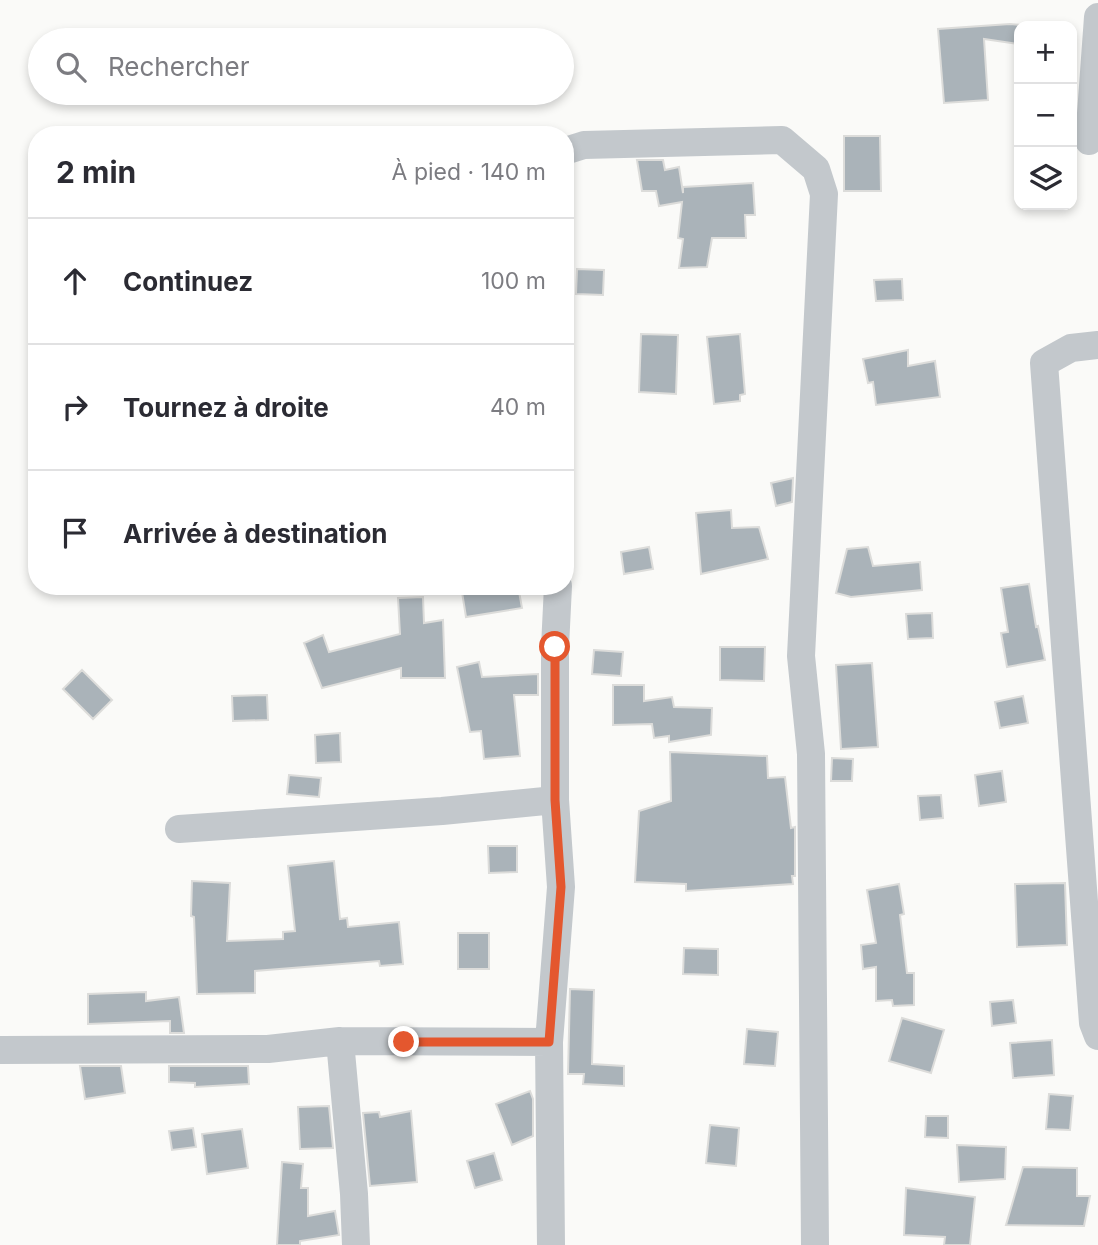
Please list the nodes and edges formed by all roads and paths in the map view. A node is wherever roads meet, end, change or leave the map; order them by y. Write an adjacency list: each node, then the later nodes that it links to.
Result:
1 (1098, 17): 2 (street)
2 (1089, 141)
3 (574, 148): 14 (street)
4 (1098, 345): 8 (street)
5 (558, 595): 6 (street)
6 (555, 800): 7 (street); 10 (street)
7 (178, 829)
8 (1098, 1036)
9 (340, 1041): 10 (street); 11 (street); 12 (street)
10 (549, 1042): 13 (street)
11 (0, 1050)
12 (356, 1245)
13 (551, 1245)
14 (815, 1245)

